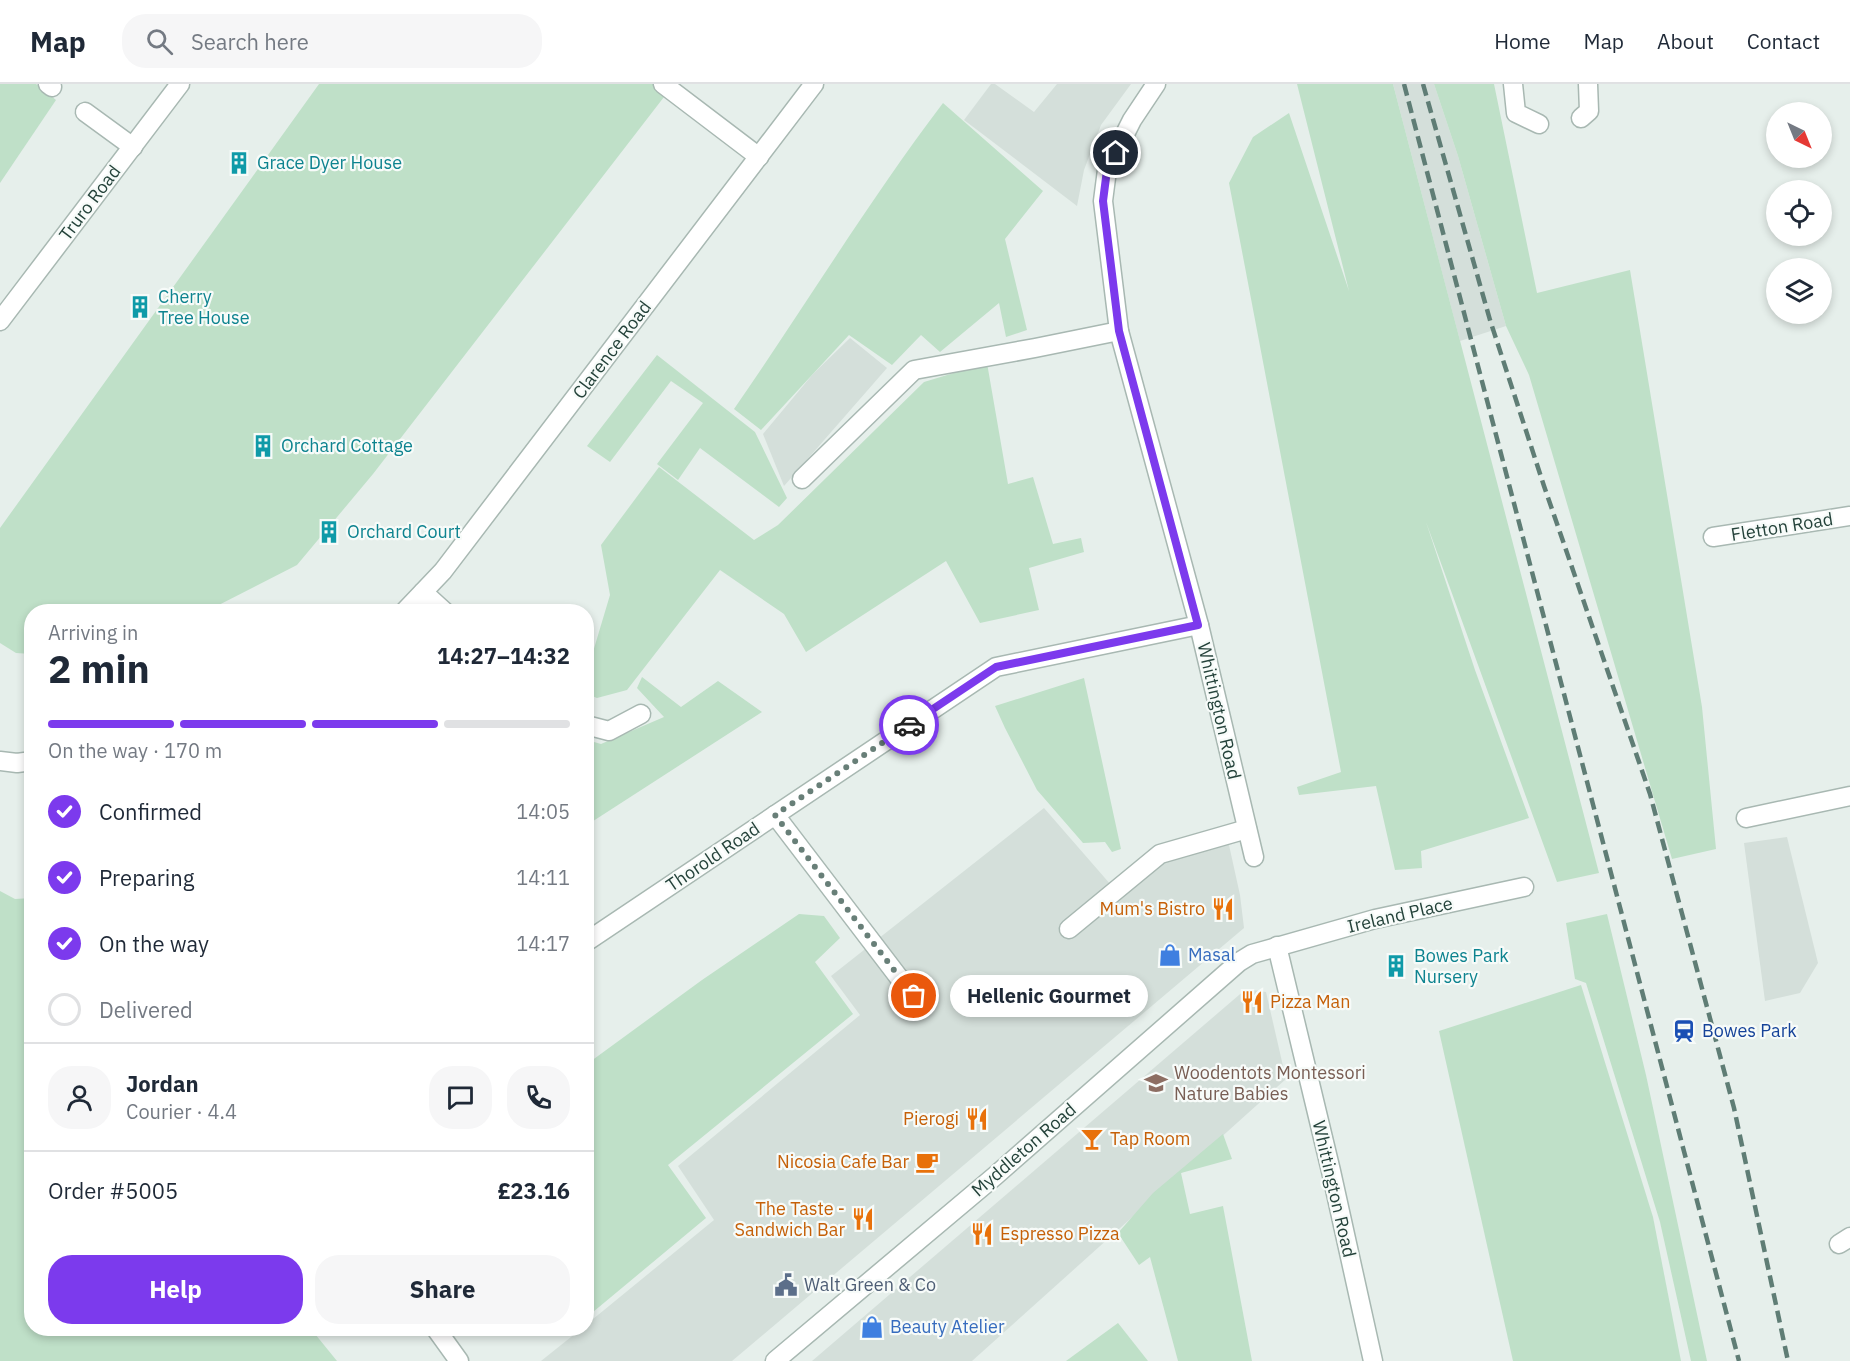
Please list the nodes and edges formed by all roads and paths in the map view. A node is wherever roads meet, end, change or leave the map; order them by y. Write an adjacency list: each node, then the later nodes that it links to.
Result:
1 (180, 84): 10 (street, Truro Road)
2 (663, 84): 11 (street)
3 (814, 84): 11 (street, Clarence Road)
4 (1156, 84): 13 (street, Whittington Road)
5 (1513, 84): 9 (street)
6 (1588, 84): 8 (street)
7 (85, 112): 10 (street)
8 (1581, 118)
9 (1539, 124)
10 (133, 147): 12 (street, Truro Road)
11 (759, 157): 17 (street, Clarence Road)
12 (0, 321)
13 (1119, 331): 14 (street); 20 (street, Whittington Road)
14 (802, 479)
15 (1850, 516): 16 (street, Fletton Road)
16 (1713, 537)
17 (423, 592): 18 (street, Clarence Road); 19 (street)
18 (412, 604)
19 (437, 604)
20 (1198, 625): 26 (street, Thorold Road); 28 (street, Whittington Road)
21 (641, 714): 22 (street)
22 (594, 727)
23 (0, 761): 24 (street)
24 (24, 762)
25 (1850, 796): 27 (street)
26 (775, 815): 32 (street, Thorold Road); 34 (street)
27 (1746, 818)
28 (1247, 829): 29 (street, Whittington Road); 31 (street)
29 (1254, 857)
30 (1524, 886): 33 (street, Ireland Place)
31 (1069, 929)
32 (594, 937)
33 (1277, 946): 37 (street, Myddleton Road); 38 (street, Whittington Road)
34 (914, 996)
35 (441, 1336): 36 (street)
36 (459, 1361)
37 (775, 1361)
38 (1373, 1361)

